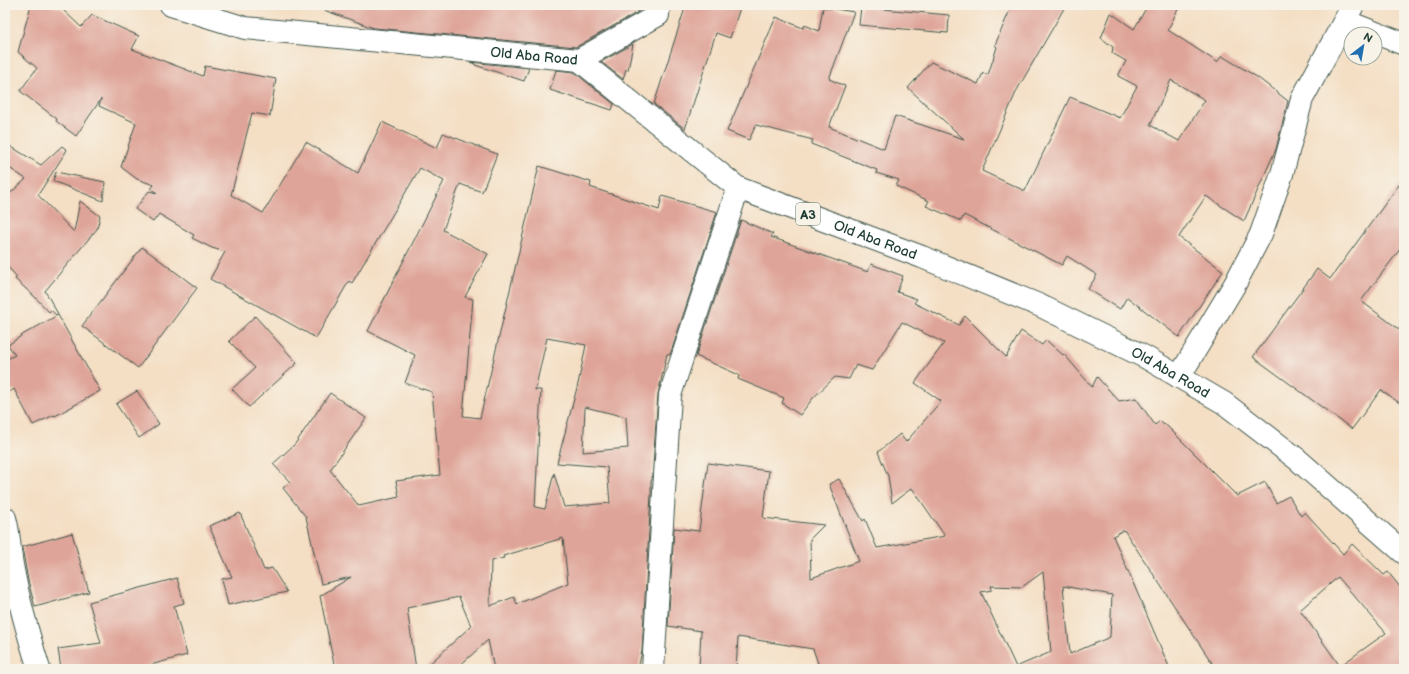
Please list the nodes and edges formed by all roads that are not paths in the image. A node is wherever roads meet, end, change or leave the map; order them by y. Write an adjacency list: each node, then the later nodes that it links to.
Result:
1 (171, 5): 5 (main road, Old Aba Road)
2 (659, 5): 5 (main road)
3 (1349, 13): 4 (main road); 7 (main road)
4 (1404, 44)
5 (579, 60): 6 (main road, Old Aba Road / A3)
6 (738, 188): 7 (main road, Old Aba Road / A3); 11 (main road)
7 (1179, 377): 9 (main road, Old Aba Road / A3)
8 (5, 518): 10 (main road)
9 (1404, 553)
10 (39, 669)
11 (653, 669)

